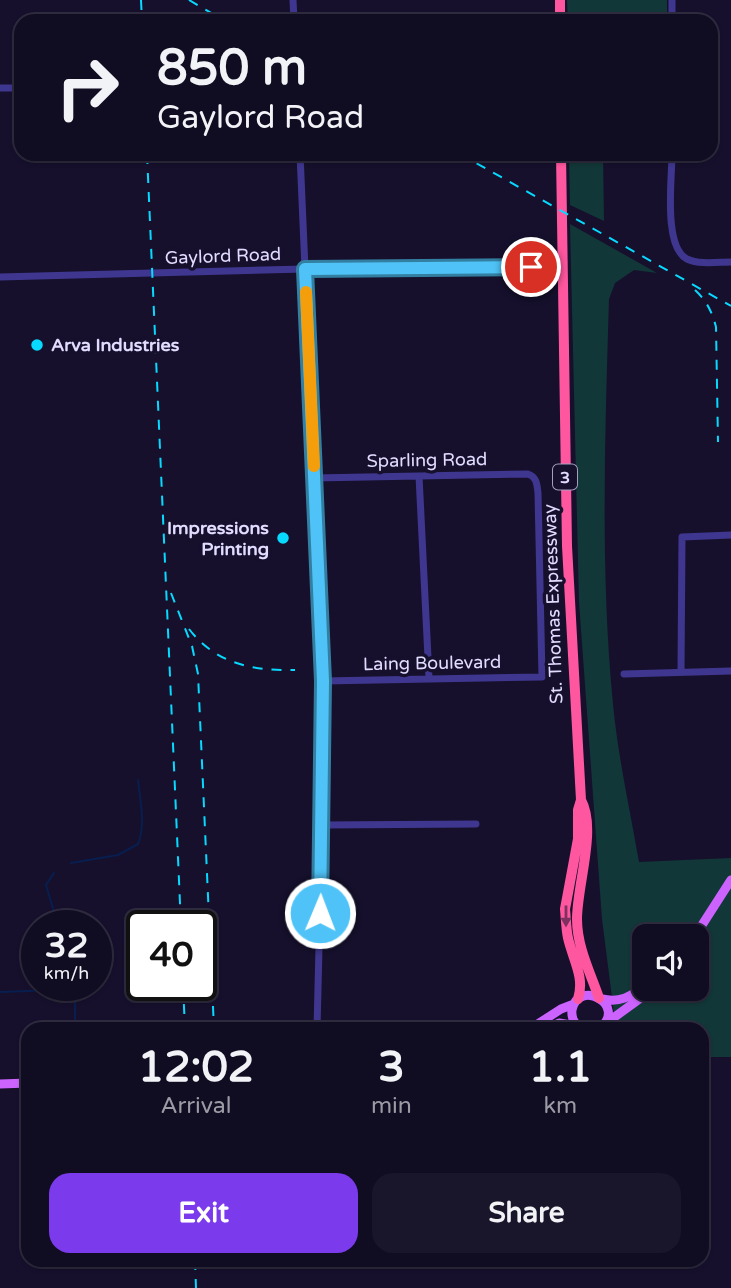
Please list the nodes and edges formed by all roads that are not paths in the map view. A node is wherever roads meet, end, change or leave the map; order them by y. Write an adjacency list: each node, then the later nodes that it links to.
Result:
1 (300, 161): 6 (street)
2 (561, 161): 17 (highway, St. Thomas Expressway / 3)
3 (672, 161): 4 (street)
4 (731, 262)
5 (531, 267): 6 (street, Gaylord Road)
6 (305, 269): 7 (street, Gaylord Road); 9 (street)
7 (0, 277)
8 (419, 476): 9 (street, Sparling Road); 14 (street, Sparling Road); 15 (street)
9 (314, 478): 16 (street)
10 (731, 535): 12 (street)
11 (731, 671): 12 (street)
12 (681, 672): 13 (street)
13 (624, 674)
14 (542, 677): 15 (street, Laing Boulevard)
15 (429, 678): 16 (street, Laing Boulevard)
16 (323, 681): 19 (street)
17 (581, 800): 23 (highway, St. Thomas Expressway / 3); 25 (highway, St. Thomas Expressway / 3, one-way to 25)
18 (476, 824): 19 (street)
19 (322, 825): 26 (street)
20 (731, 880): 21 (main road)
21 (703, 924)
22 (632, 996): 23 (main road)
23 (601, 998): 25 (main road); 29 (main road)
24 (637, 1001): 30 (main road)
25 (576, 1002): 27 (main road); 28 (main road)
26 (317, 1022)
27 (541, 1022)
28 (576, 1022)
29 (604, 1022)
30 (608, 1022)
31 (21, 1083): 32 (main road)
32 (0, 1084)

